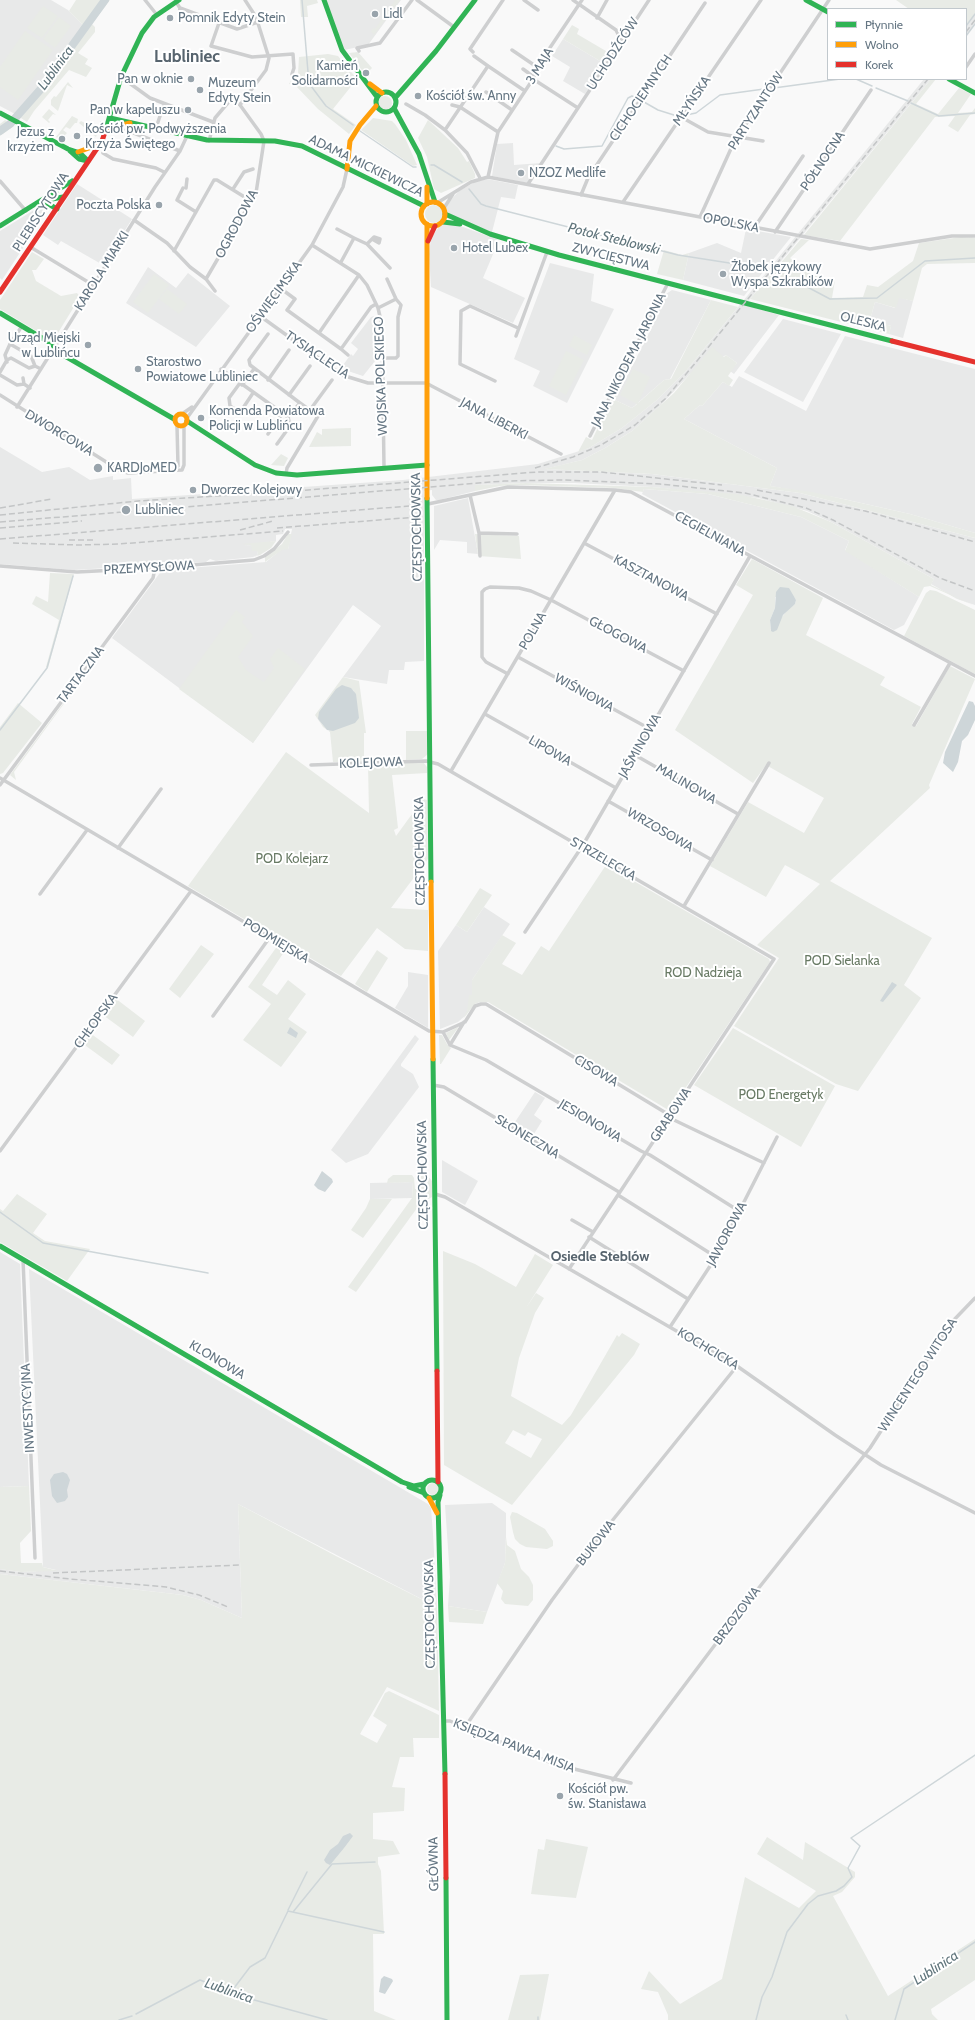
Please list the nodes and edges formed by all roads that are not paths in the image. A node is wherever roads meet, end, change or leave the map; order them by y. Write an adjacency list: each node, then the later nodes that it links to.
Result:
1 (145, 0): 24 (street)
2 (245, 0): 26 (street)
3 (324, 0): 48 (main road)
4 (412, 0): 31 (street)
5 (416, 0): 28 (street)
6 (475, 0): 28 (main road)
7 (503, 0): 34 (street)
8 (524, 0): 21 (street)
9 (573, 0): 18 (street)
10 (582, 0): 18 (street, 3 MAJA)
11 (608, 0): 25 (street)
12 (649, 0): 29 (street, UCHODŹCÓW)
13 (761, 0): 62 (street, MŁYŃSKA)
14 (806, 0): 20 (main road)
15 (830, 0): 20 (street, PARTYZANTÓW)
16 (177, 1): 19 (street); 24 (main road)
17 (705, 3): 99 (street, CICHOCIEMNYCH)
18 (578, 5): 25 (street); 36 (street, 3 MAJA)
19 (180, 8): 23 (street); 27 (street)
20 (823, 9): 22 (main road); 74 (street, PARTYZANTÓW)
21 (538, 10)
22 (827, 11)
23 (179, 15)
24 (155, 16): 39 (main road, PLEBISCYTOWA)
25 (597, 18): 29 (street)
26 (258, 22): 27 (street); 33 (street)
27 (219, 23): 33 (street)
28 (454, 27): 42 (main road)
29 (622, 42): 57 (street, UCHODŹCÓW)
30 (512, 50): 36 (street)
31 (359, 51)
32 (975, 54): 35 (street)
33 (269, 56): 38 (street); 52 (street)
34 (488, 66): 44 (street); 54 (street)
35 (967, 66)
36 (537, 67): 40 (street, 3 MAJA)
37 (524, 69): 40 (street)
38 (292, 74)
39 (122, 77): 50 (street); 58 (main road, PLEBISCYTOWA)
40 (534, 78): 44 (street, 3 MAJA); 57 (street)
41 (957, 81): 46 (main road)
42 (407, 84): 47 (main road); 49 (main road)
43 (871, 90): 120 (street, PÓŁNOCNA)
44 (525, 91): 59 (street, 3 MAJA)
45 (486, 92): 59 (street)
46 (975, 93)
47 (391, 94): 48 (main road); 49 (main road)
48 (380, 95): 55 (main road)
49 (395, 98): 56 (main road)
50 (164, 104): 65 (street); 68 (street)
51 (406, 104): 71 (street)
52 (240, 105): 65 (street); 76 (street)
53 (452, 105): 54 (street)
54 (460, 107): 71 (street); 72 (street)
55 (378, 108): 60 (main road); 88 (main road)
56 (394, 108): 60 (main road); 66 (main road)
57 (578, 108): 96 (street, UCHODŹCÓW)
58 (112, 109): 63 (main road, PLEBISCYTOWA); 64 (main road)
59 (512, 110): 72 (street, 3 MAJA)
60 (389, 112): 66 (main road)
61 (0, 113): 79 (main road)
62 (681, 117): 74 (street); 103 (street, MŁYŃSKA)
63 (110, 118): 64 (main road, ADAMA MICKIEWICZA); 69 (main road, PLEBISCYTOWA)
64 (119, 119): 67 (main road, ADAMA MICKIEWICZA)
65 (213, 122): 75 (street)
66 (400, 122): 90 (main road)
67 (133, 123): 68 (main road, ADAMA MICKIEWICZA); 69 (main road, ADAMA MICKIEWICZA)
68 (156, 128): 73 (main road, ADAMA MICKIEWICZA)
69 (106, 129): 78 (main road, PLEBISCYTOWA)
70 (126, 130): 80 (street)
71 (445, 130): 92 (street)
72 (498, 132): 91 (street, 3 MAJA)
73 (187, 136): 75 (main road, ADAMA MICKIEWICZA); 80 (street, KAROLA MIARKI)
74 (737, 137): 77 (street); 111 (street, PARTYZANTÓW)
75 (209, 140): 76 (main road, ADAMA MICKIEWICZA)
76 (264, 141): 88 (main road, ADAMA MICKIEWICZA); 101 (street, OGRODOWA)
77 (763, 141)
78 (100, 143): 81 (main road); 85 (main road, PLEBISCYTOWA)
79 (68, 149): 81 (main road); 84 (main road)
80 (180, 151): 89 (street, KAROLA MIARKI)
81 (78, 152): 85 (main road)
82 (103, 153): 89 (street)
83 (803, 156): 118 (street)
84 (79, 160): 85 (main road); 86 (main road)
85 (88, 161): 86 (main road, PLEBISCYTOWA)
86 (81, 169): 94 (main road, PLEBISCYTOWA)
87 (252, 169): 97 (street)
88 (347, 169): 105 (main road, ADAMA MICKIEWICZA); 125 (street, OŚWIĘCIMSKA)
89 (164, 172): 112 (street, KAROLA MIARKI)
90 (426, 176): 104 (main road); 105 (main road)
91 (488, 177): 92 (street); 96 (street, OPOLSKA)
92 (480, 178): 98 (street)
93 (187, 179): 109 (street)
94 (74, 180): 100 (main road, PLEBISCYTOWA); 102 (main road)
95 (0, 181): 108 (street)
96 (528, 184): 99 (street, OPOLSKA)
97 (233, 189): 101 (street); 109 (street)
98 (456, 190): 104 (street); 106 (street)
99 (581, 195): 103 (street, OPOLSKA)
100 (63, 197): 102 (main road); 107 (main road, PLEBISCYTOWA)
101 (251, 201): 133 (street, OGRODOWA)
102 (43, 202): 107 (main road); 108 (main road)
103 (623, 202): 111 (street, OPOLSKA)
104 (436, 203): 105 (main road); 106 (main road)
105 (426, 205): 114 (main road)
106 (444, 208): 110 (main road)
107 (57, 209): 127 (main road, PLEBISCYTOWA)
108 (26, 211): 115 (main road)
109 (196, 212): 128 (street)
110 (445, 214): 113 (main road); 117 (main road, ZWYCIĘSTWA)
111 (700, 217): 118 (street, OPOLSKA)
112 (134, 220): 128 (street); 136 (street, KAROLA MIARKI)
113 (443, 222): 116 (main road); 117 (main road, ZWYCIĘSTWA)
114 (427, 224): 116 (main road); 126 (main road, CZĘSTOCHOWSKA)
115 (0, 226)
116 (436, 226): 126 (main road, CZĘSTOCHOWSKA)
117 (472, 227): 129 (main road, ZWYCIĘSTWA)
118 (754, 228): 120 (street, OPOLSKA)
119 (337, 229): 122 (street)
120 (775, 232): 121 (street, OPOLSKA)
121 (975, 236)
122 (354, 238): 124 (street); 130 (street)
123 (372, 239): 124 (street)
124 (367, 244): 131 (street)
125 (312, 245): 130 (street, WOJSKA POLSKIEGO); 137 (street, OŚWIĘCIMSKA)
126 (426, 245): 169 (main road, CZĘSTOCHOWSKA)
127 (32, 248): 136 (street); 139 (main road, PLEBISCYTOWA)
128 (174, 252): 133 (street)
129 (547, 252): 135 (main road, ZWYCIĘSTWA); 146 (street)
130 (341, 262): 132 (street, WOJSKA POLSKIEGO)
131 (390, 268)
132 (359, 275): 142 (street, WOJSKA POLSKIEGO); 147 (street)
133 (206, 279): 138 (street)
134 (387, 279): 140 (street)
135 (668, 283): 141 (main road, ZWYCIĘSTWA); 188 (street, JANA NIKODEMA JARONIA)
136 (93, 285): 151 (street, KAROLA MIARKI)
137 (280, 288): 144 (street, OŚWIĘCIMSKA); 147 (street)
138 (215, 292)
139 (0, 293)
140 (396, 299): 142 (street); 155 (street)
141 (745, 302): 157 (main road, OLESKA)
142 (377, 306): 152 (street); 155 (street, WOJSKA POLSKIEGO)
143 (0, 313): 145 (main road)
144 (260, 316): 160 (street, OŚWIĘCIMSKA); 172 (street, TYSIĄCLECIA)
145 (22, 326): 150 (street); 151 (main road)
146 (518, 328): 149 (street); 168 (street)
147 (319, 333): 152 (street)
148 (268, 334): 161 (street)
149 (516, 336)
150 (10, 344): 156 (street); 158 (street)
151 (55, 348): 162 (street, KAROLA MIARKI); 184 (main road)
152 (341, 349): 154 (street)
153 (289, 350): 166 (street)
154 (348, 355)
155 (383, 358): 172 (street, WOJSKA POLSKIEGO)
156 (6, 362): 158 (street); 163 (street)
157 (975, 362)
158 (36, 366): 162 (street)
159 (310, 366): 176 (street)
160 (221, 369): 171 (street); 178 (street, OŚWIĘCIMSKA)
161 (254, 369): 166 (street); 171 (street)
162 (41, 370): 173 (street, KAROLA MIARKI)
163 (0, 372)
164 (0, 376): 170 (street)
165 (23, 378): 170 (street)
166 (268, 380): 176 (street)
167 (332, 380): 180 (street)
168 (495, 381)
169 (426, 383): 172 (street, TYSIĄCLECIA); 190 (street, JANA LIBERKI); 191 (main road, CZĘSTOCHOWSKA)
170 (24, 384): 173 (street)
171 (241, 384): 174 (street); 174 (street)
172 (383, 384): 192 (street, WOJSKA POLSKIEGO)
173 (30, 388): 179 (street, KAROLA MIARKI)
174 (253, 393): 182 (street)
175 (0, 395): 179 (street, DWORCOWA)
176 (289, 395): 177 (street)
177 (300, 403): 180 (street); 183 (street)
178 (194, 405): 181 (street); 185 (street, OŚWIĘCIMSKA)
179 (17, 407): 193 (street, DWORCOWA)
180 (310, 410): 194 (street)
181 (182, 414): 184 (main road); 185 (main road)
182 (282, 414): 183 (street); 187 (street)
183 (288, 417): 189 (street)
184 (174, 419): 186 (main road)
185 (186, 422): 186 (main road); 193 (street); 194 (main road)
186 (177, 426): 193 (street)
187 (268, 434)
188 (590, 436)
189 (277, 444)
190 (561, 454)
191 (427, 465): 192 (main road); 197 (main road, CZĘSTOCHOWSKA)
192 (384, 467): 194 (main road)
193 (169, 472)
194 (286, 474)
195 (615, 490): 196 (street, CEGIELNIANA); 201 (street, POLNA); 203 (street, CEGIELNIANA)
196 (470, 495): 197 (street, CEGIELNIANA); 199 (street)
197 (428, 504): 217 (main road, CZĘSTOCHOWSKA)
198 (288, 532): 205 (street, PRZEMYSŁOWA)
199 (479, 533): 200 (street); 202 (street)
200 (517, 534)
201 (584, 543): 206 (street, POLNA); 207 (street, KASZTANOWA)
202 (480, 556)
203 (750, 556): 207 (street, JAŚMINOWA); 209 (street, CEGIELNIANA)
204 (0, 566): 205 (street, PRZEMYSŁOWA)
205 (155, 568): 221 (street, TARTACZNA)
206 (551, 600): 208 (street, POLNA); 210 (street, GŁOGOWA); 211 (street, GŁOGOWA)
207 (717, 614): 210 (street, JAŚMINOWA)
208 (518, 657): 211 (street, POLNA); 215 (street, WIŚNIOWA)
209 (950, 663): 212 (street, CEGIELNIANA); 214 (street)
210 (684, 671): 215 (street, JAŚMINOWA)
211 (508, 674): 213 (street, POLNA)
212 (975, 676)
213 (485, 714): 220 (street, POLNA); 223 (street, LIPOWA)
214 (914, 725)
215 (650, 729): 216 (street, JAŚMINOWA)
216 (635, 755): 223 (street, JAŚMINOWA); 226 (street, MALINOWA)
217 (430, 761): 219 (street, KOLEJOWA); 220 (street, STRZELECKA); 240 (main road, CZĘSTOCHOWSKA)
218 (769, 763): 226 (street)
219 (311, 765)
220 (450, 771): 228 (street, STRZELECKA)
221 (2, 779): 222 (street, TARTACZNA); 227 (street, PODMIEJSKA)
222 (0, 785)
223 (616, 788): 225 (street, JAŚMINOWA)
224 (161, 789): 229 (street)
225 (608, 801): 228 (street, JAŚMINOWA); 230 (street, WRZOSOWA)
226 (738, 814): 230 (street)
227 (87, 830): 229 (street, PODMIEJSKA); 232 (street)
228 (582, 846): 233 (street, STRZELECKA); 234 (street, JAŚMINOWA)
229 (118, 848): 231 (street, PODMIEJSKA)
230 (712, 860): 233 (street)
231 (191, 891): 235 (street, PODMIEJSKA); 245 (street, CHŁOPSKA)
232 (40, 894)
233 (684, 906): 236 (street, STRZELECKA)
234 (525, 932)
235 (270, 937): 237 (street); 240 (street, PODMIEJSKA)
236 (774, 960): 243 (street, GRABOWA)
237 (213, 1016)
238 (465, 1022): 239 (street); 241 (street); 243 (street, CISOWA)
239 (443, 1032): 240 (street); 241 (street)
240 (433, 1033): 242 (main road, CZĘSTOCHOWSKA)
241 (450, 1045): 246 (street, JESIONOWA)
242 (433, 1084): 248 (street, SŁONECZNA); 249 (main road, CZĘSTOCHOWSKA)
243 (670, 1116): 246 (street, GRABOWA); 247 (street, CISOWA)
244 (777, 1137): 247 (street, JAWOROWA)
245 (0, 1151)
246 (646, 1154): 248 (street, GRABOWA); 250 (street, JESIONOWA)
247 (764, 1163): 250 (street, JAWOROWA)
248 (619, 1193): 252 (street, GRABOWA); 255 (street, SŁONECZNA)
249 (435, 1194): 257 (street, KOCHCICKA); 263 (main road, CZĘSTOCHOWSKA)
250 (740, 1211): 255 (street, JAWOROWA)
251 (572, 1220): 252 (street)
252 (593, 1232): 253 (street, GRABOWA)
253 (589, 1237): 257 (street, GRABOWA); 259 (street)
254 (0, 1246): 256 (main road, KLONOWA)
255 (716, 1256): 259 (street, JAWOROWA)
256 (23, 1259): 265 (main road, KLONOWA); 273 (street, INWESTYCYJNA)
257 (569, 1269): 260 (street, KOCHCICKA)
258 (975, 1298): 262 (street, WINCENTEGO WITOSA)
259 (688, 1299): 260 (street, JAWOROWA)
260 (670, 1327): 261 (street, KOCHCICKA)
261 (737, 1366): 262 (street, KOCHCICKA); 276 (street, BUKOWA)
262 (864, 1455): 271 (street, KOCHCICKA); 277 (street, BRZOZOWA)
263 (438, 1456): 264 (main road, CZĘSTOCHOWSKA); 266 (main road, CZĘSTOCHOWSKA)
264 (431, 1480): 266 (main road); 267 (main road)
265 (402, 1482): 267 (main road, KLONOWA); 268 (main road)
266 (438, 1482): 269 (main road)
267 (424, 1484): 268 (main road)
268 (424, 1493): 270 (main road)
269 (440, 1495): 270 (main road); 272 (main road, CZĘSTOCHOWSKA)
270 (429, 1498): 272 (main road, CZĘSTOCHOWSKA)
271 (975, 1513)
272 (439, 1519): 274 (main road, CZĘSTOCHOWSKA)
273 (35, 1558)
274 (443, 1708): 275 (main road, GŁÓWNA)
275 (444, 1721): 276 (street, KSIĘDZA PAWŁA MISIA); 279 (main road, GŁÓWNA)
276 (465, 1727): 277 (street, KSIĘDZA PAWŁA MISIA)
277 (613, 1780): 278 (street, KSIĘDZA PAWŁA MISIA)
278 (631, 1784)
279 (447, 2020)

